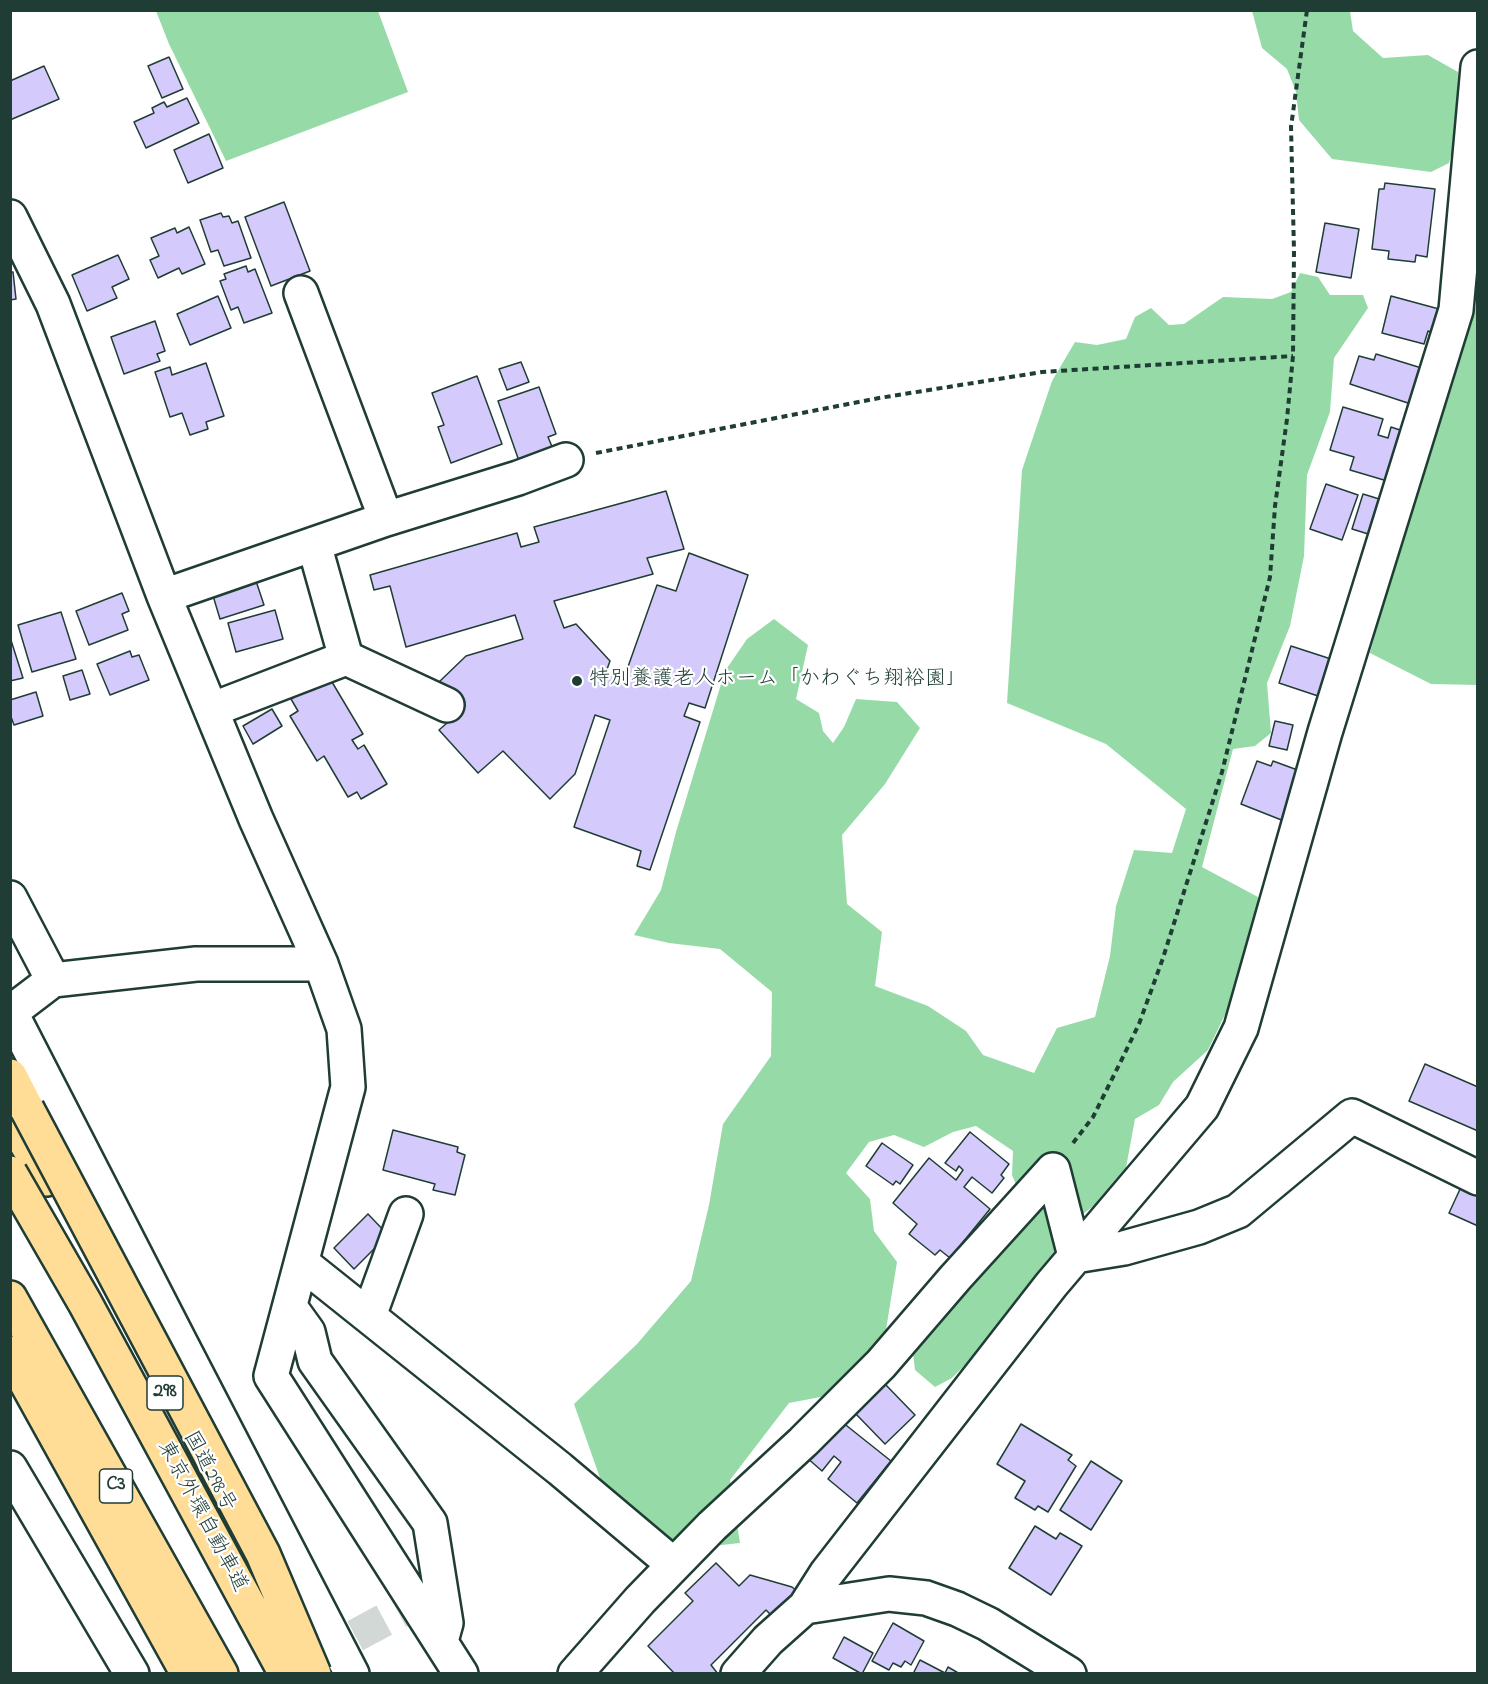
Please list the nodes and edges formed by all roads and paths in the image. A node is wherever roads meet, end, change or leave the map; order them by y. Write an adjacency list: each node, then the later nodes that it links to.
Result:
1 (1307, 10): 5 (path)
2 (1478, 67): 23 (street)
3 (10, 217): 9 (street)
4 (301, 293): 7 (street)
5 (1293, 356): 6 (path); 19 (path)
6 (566, 460): 7 (street)
7 (386, 519): 8 (street)
8 (314, 544): 9 (street); 10 (street)
9 (164, 596): 12 (street)
10 (346, 658): 11 (street); 12 (street)
11 (447, 705)
12 (211, 710): 14 (street)
13 (10, 898): 15 (street)
14 (321, 964): 15 (street); 24 (street)
15 (53, 980): 16 (street)
16 (11, 1012): 38 (street)
17 (10, 1076): 37 (highway, bridge)
18 (10, 1115): 37 (highway, 国道298号 / 298)
19 (1053, 1170): 23 (street); 30 (street)
20 (10, 1173): 36 (highway, 東京外環自動車道, bridge)
21 (1478, 1178): 23 (street)
22 (406, 1214): 27 (street)
23 (1075, 1256): 31 (street)
24 (302, 1263): 26 (street); 27 (street)
25 (10, 1298): 35 (highway, C3)
26 (290, 1307): 32 (street); 32 (street)
27 (369, 1316): 30 (street)
28 (10, 1353): 34 (highway)
29 (10, 1468): 33 (street)
30 (674, 1565): 40 (street)
31 (804, 1607): 41 (street); 42 (street)
32 (441, 1641): 39 (street)
33 (132, 1674)
34 (188, 1674)
35 (221, 1674)
36 (286, 1674)
37 (315, 1674)
38 (352, 1674)
39 (461, 1674)
40 (575, 1674)
41 (738, 1674)
42 (1069, 1674)

